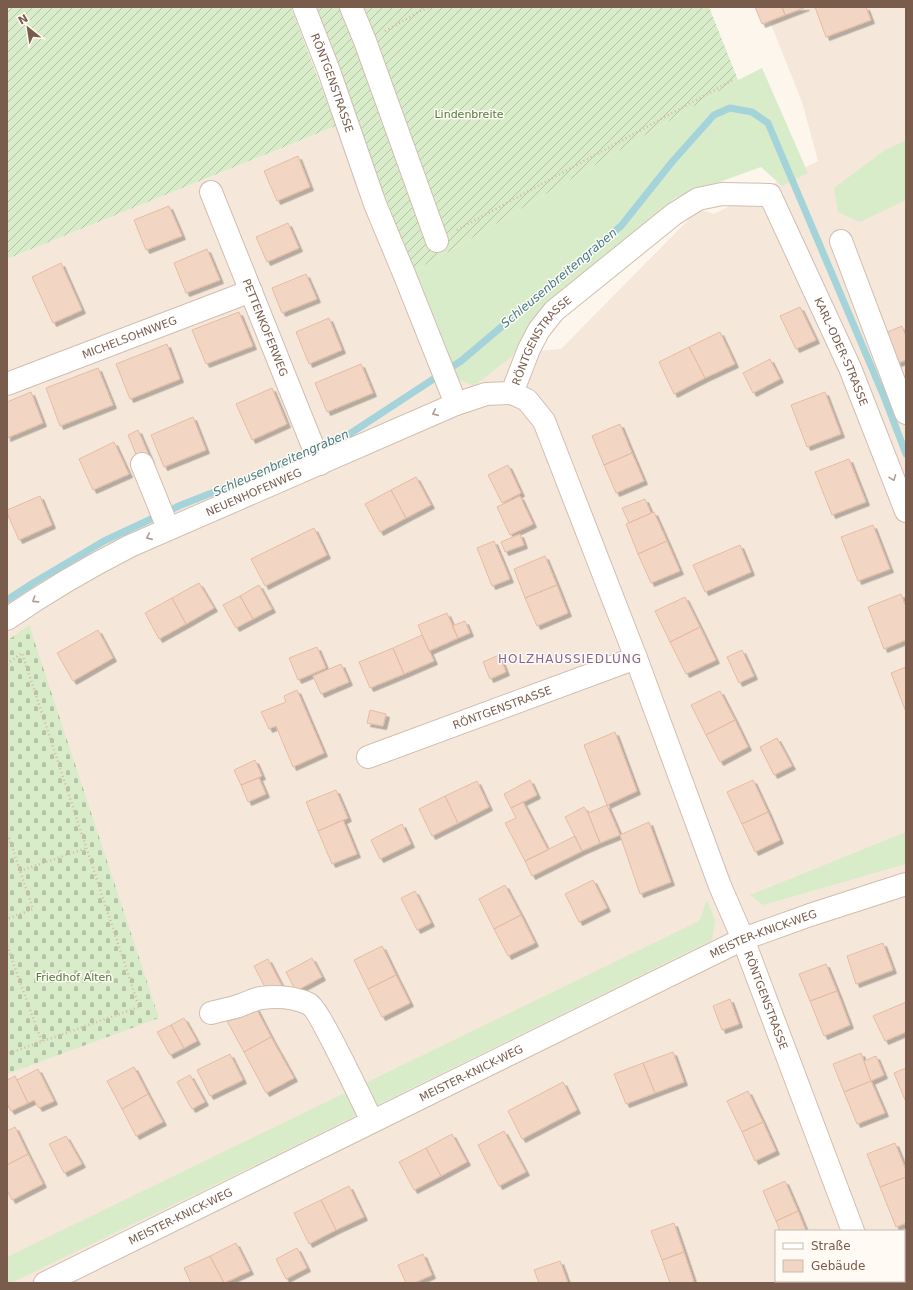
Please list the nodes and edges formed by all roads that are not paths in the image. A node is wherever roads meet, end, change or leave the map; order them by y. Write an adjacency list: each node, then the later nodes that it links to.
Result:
1 (304, 7): 10 (street, RÖNTGENSTRASSE)
2 (351, 7): 5 (street)
3 (211, 192): 7 (street, PETTENKOFERWEG)
4 (770, 195): 9 (street, RÖNTGENSTRASSE); 14 (street, KARL-ODER-STRASSE, one-way to 14)
5 (437, 241)
6 (841, 241): 11 (street)
7 (251, 291): 8 (street, MICHELSOHNWEG); 12 (street, PETTENKOFERWEG)
8 (7, 384)
9 (512, 392): 10 (street, NEUENHOFENWEG); 17 (street, RÖNTGENSTRASSE)
10 (453, 396): 12 (street, NEUENHOFENWEG, one-way to 12)
11 (906, 413)
12 (316, 456): 15 (street, NEUENHOFENWEG)
13 (142, 464): 15 (street)
14 (906, 511)
15 (164, 517): 16 (street, NEUENHOFENWEG, one-way to 16)
16 (7, 620)
17 (636, 658): 18 (street, RÖNTGENSTRASSE); 20 (street, RÖNTGENSTRASSE)
18 (368, 757)
19 (906, 884): 20 (street, MEISTER-KNICK-WEG)
20 (743, 939): 22 (street, MEISTER-KNICK-WEG); 23 (street, RÖNTGENSTRASSE)
21 (211, 1013): 22 (street)
22 (372, 1122): 24 (street, MEISTER-KNICK-WEG)
23 (853, 1230)
24 (45, 1283)

